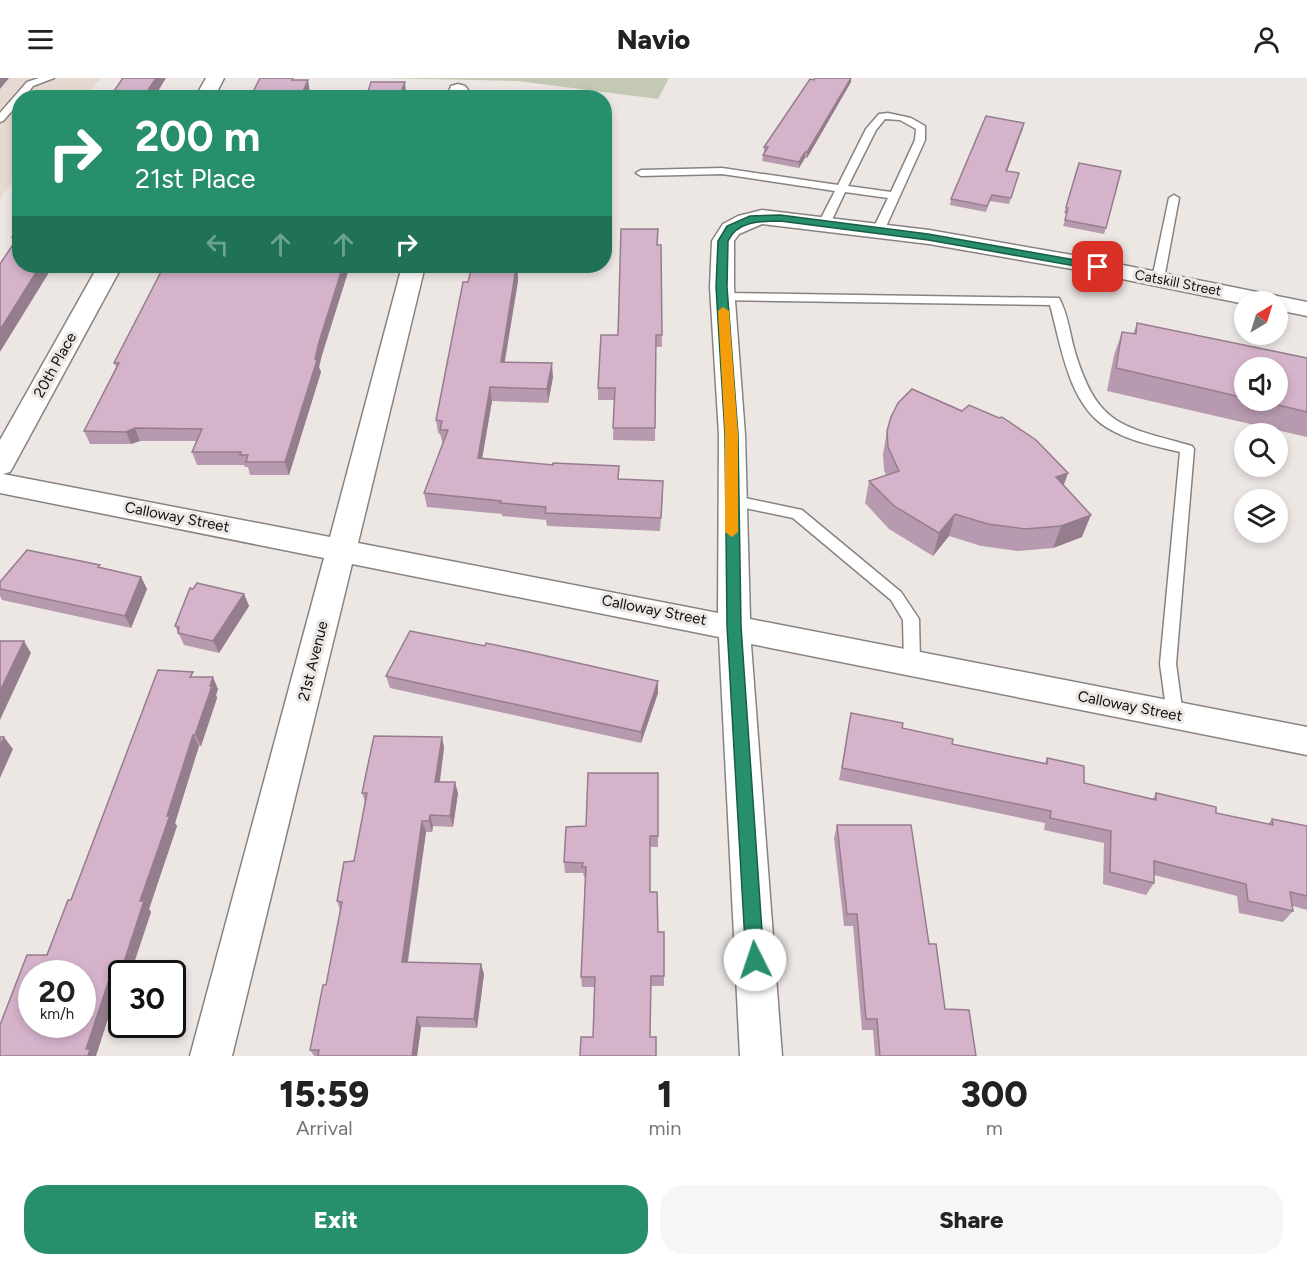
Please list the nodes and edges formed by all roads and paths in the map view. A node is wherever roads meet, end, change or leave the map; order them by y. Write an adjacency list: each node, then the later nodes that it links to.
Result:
1 (49, 78): 2 (lane)
2 (25, 90)
3 (12, 105): 4 (lane)
4 (0, 119)
5 (641, 173): 6 (lane)
6 (842, 188): 7 (lane); 7 (lane); 9 (lane)
7 (895, 196): 10 (lane)
8 (1174, 198): 13 (lane)
9 (813, 223): 10 (street, Catskill Street); 15 (street, Catskill Street)
10 (878, 231): 13 (street, Catskill Street)
11 (106, 273): 18 (street, 20th Place)
12 (412, 273): 21 (street, 21st Avenue)
13 (1158, 279): 14 (street, Catskill Street)
14 (1234, 295)
15 (722, 297): 20 (street, Catskill Street); 24 (lane)
16 (1288, 305): 17 (street)
17 (1307, 309)
18 (0, 465)
19 (0, 483): 21 (street, Calloway Street)
20 (731, 500): 22 (street, Catskill Street); 23 (lane)
21 (342, 549): 22 (street, Calloway Street); 26 (street, 21st Avenue)
22 (734, 626): 23 (street, Calloway Street); 27 (street, Catskill Street)
23 (912, 662): 24 (street, Calloway Street)
24 (1175, 715): 25 (street, Calloway Street)
25 (1307, 741)
26 (211, 1056)
27 (761, 1056)

